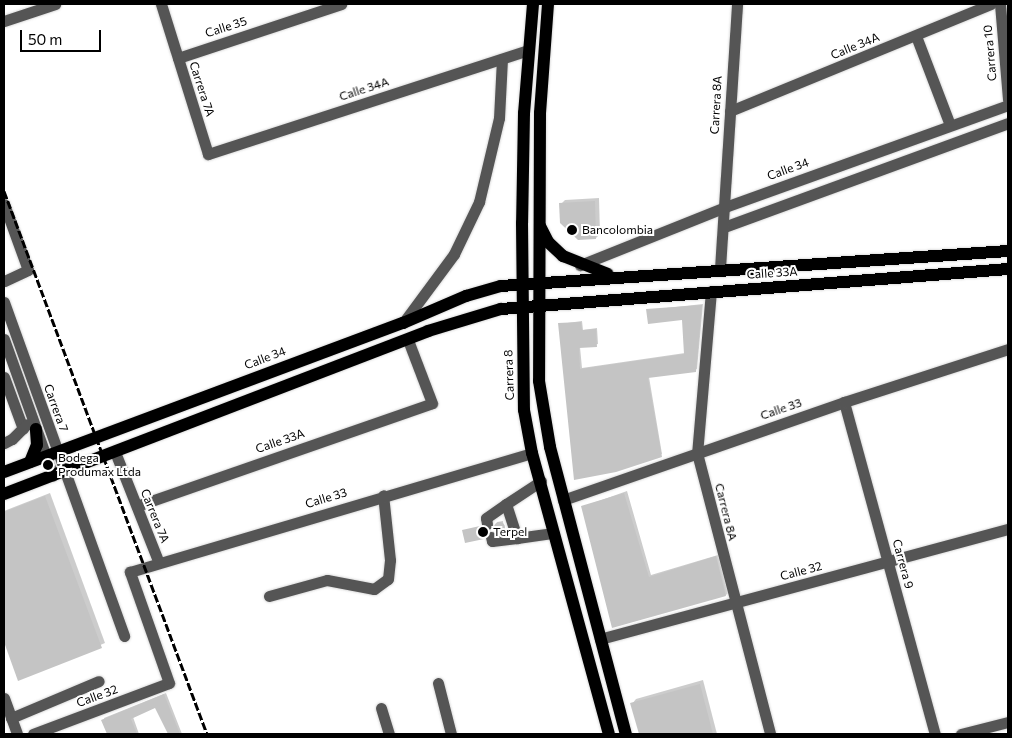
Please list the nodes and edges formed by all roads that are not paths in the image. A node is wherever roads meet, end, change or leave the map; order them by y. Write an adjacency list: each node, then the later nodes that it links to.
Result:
1 (56, 4): 9 (street)
2 (161, 4): 12 (street, Carrera 7A)
3 (341, 4): 12 (street, Calle 35)
4 (532, 4): 11 (main road, Carrera 8)
5 (548, 4): 24 (main road)
6 (737, 4): 16 (street, Carrera 8A)
7 (991, 4): 10 (street, Calle 34A)
8 (1000, 4): 14 (street, Carrera 10)
9 (4, 22)
10 (916, 36): 16 (street, Calle 34A); 18 (street)
11 (529, 50): 13 (street, Calle 34A); 33 (main road, Carrera 8)
12 (178, 58): 20 (street, Carrera 7A)
13 (502, 59): 20 (street, Calle 34A); 39 (street)
14 (1008, 100)
15 (1008, 105): 18 (street, Calle 34)
16 (730, 111): 23 (street, Carrera 8A)
17 (1008, 123): 21 (street)
18 (950, 125): 19 (street, Calle 34)
19 (892, 146): 21 (street); 23 (street, Calle 34)
20 (208, 154)
21 (897, 162): 25 (street)
22 (4, 204): 32 (street)
23 (725, 207): 25 (street, Carrera 8A); 27 (street, Calle 34)
24 (539, 223): 27 (main road); 34 (main road)
25 (724, 227): 28 (street, Carrera 8A)
26 (1008, 251): 28 (main road, Calle 33A)
27 (580, 264): 31 (main road)
28 (720, 268): 30 (main road, Calle 33A)
29 (1008, 269): 35 (main road, Calle 33A)
30 (668, 272): 31 (main road, Calle 33A); 34 (main road)
31 (616, 276): 34 (main road, Calle 33A)
32 (4, 281)
33 (521, 284): 34 (main road, Calle 34); 38 (main road, Carrera 8); 39 (main road, Calle 34)
34 (539, 286): 37 (main road); 38 (main road)
35 (711, 291): 37 (main road, Calle 33A); 52 (street, Carrera 8A)
36 (4, 302): 53 (street, Carrera 7)
37 (538, 305): 38 (main road); 60 (main road)
38 (521, 306): 41 (main road); 51 (main road, Carrera 8)
39 (403, 323): 43 (main road, Calle 34)
40 (4, 339): 47 (street, Carrera 7)
41 (408, 340): 45 (main road); 62 (street, Calle 33A)
42 (1008, 349): 46 (street, Calle 33)
43 (287, 365): 45 (main road); 53 (main road, Calle 34)
44 (4, 377): 48 (street)
45 (293, 384): 50 (main road)
46 (844, 402): 52 (street, Calle 33); 68 (street, Carrera 9)
47 (34, 424): 48 (street); 53 (street, Carrera 7); 54 (main road)
48 (23, 429): 49 (street)
49 (4, 443)
50 (115, 452): 56 (main road); 62 (street, Carrera 7A)
51 (532, 453): 57 (main road, Carrera 8); 59 (street, Calle 33)
52 (697, 453): 60 (street, Calle 33); 71 (street, Carrera 8A)
53 (52, 454): 54 (main road, Calle 34); 56 (street, Carrera 7)
54 (30, 462): 55 (main road, Calle 34)
55 (4, 472)
56 (58, 474): 58 (main road); 72 (street, Carrera 7)
57 (541, 482): 61 (street); 65 (main road, Carrera 8)
58 (4, 494)
59 (383, 495): 69 (street, Calle 33); 70 (street)
60 (563, 500): 73 (main road)
61 (506, 504): 63 (street); 67 (street)
62 (136, 506): 69 (street, Carrera 7A)
63 (487, 524)
64 (1008, 529): 68 (street, Calle 32)
65 (554, 533): 67 (street); 85 (main road, Carrera 8)
66 (491, 538): 67 (street)
67 (517, 538)
68 (888, 562): 71 (street, Calle 32); 88 (street, Carrera 9)
69 (159, 563): 75 (street, Calle 33)
70 (269, 596)
71 (736, 603): 73 (street, Calle 32); 87 (street, Carrera 8A)
72 (124, 636)
73 (600, 639): 86 (main road)
74 (99, 681): 79 (street)
75 (169, 683): 82 (street, Calle 32)
76 (438, 683): 84 (street)
77 (4, 698): 79 (street)
78 (380, 708): 83 (street)
79 (11, 718): 81 (street)
80 (1008, 722): 89 (street)
81 (17, 734)
82 (33, 734)
83 (389, 734)
84 (451, 734)
85 (609, 734)
86 (626, 734)
87 (770, 734)
88 (934, 734)
89 (962, 734)

